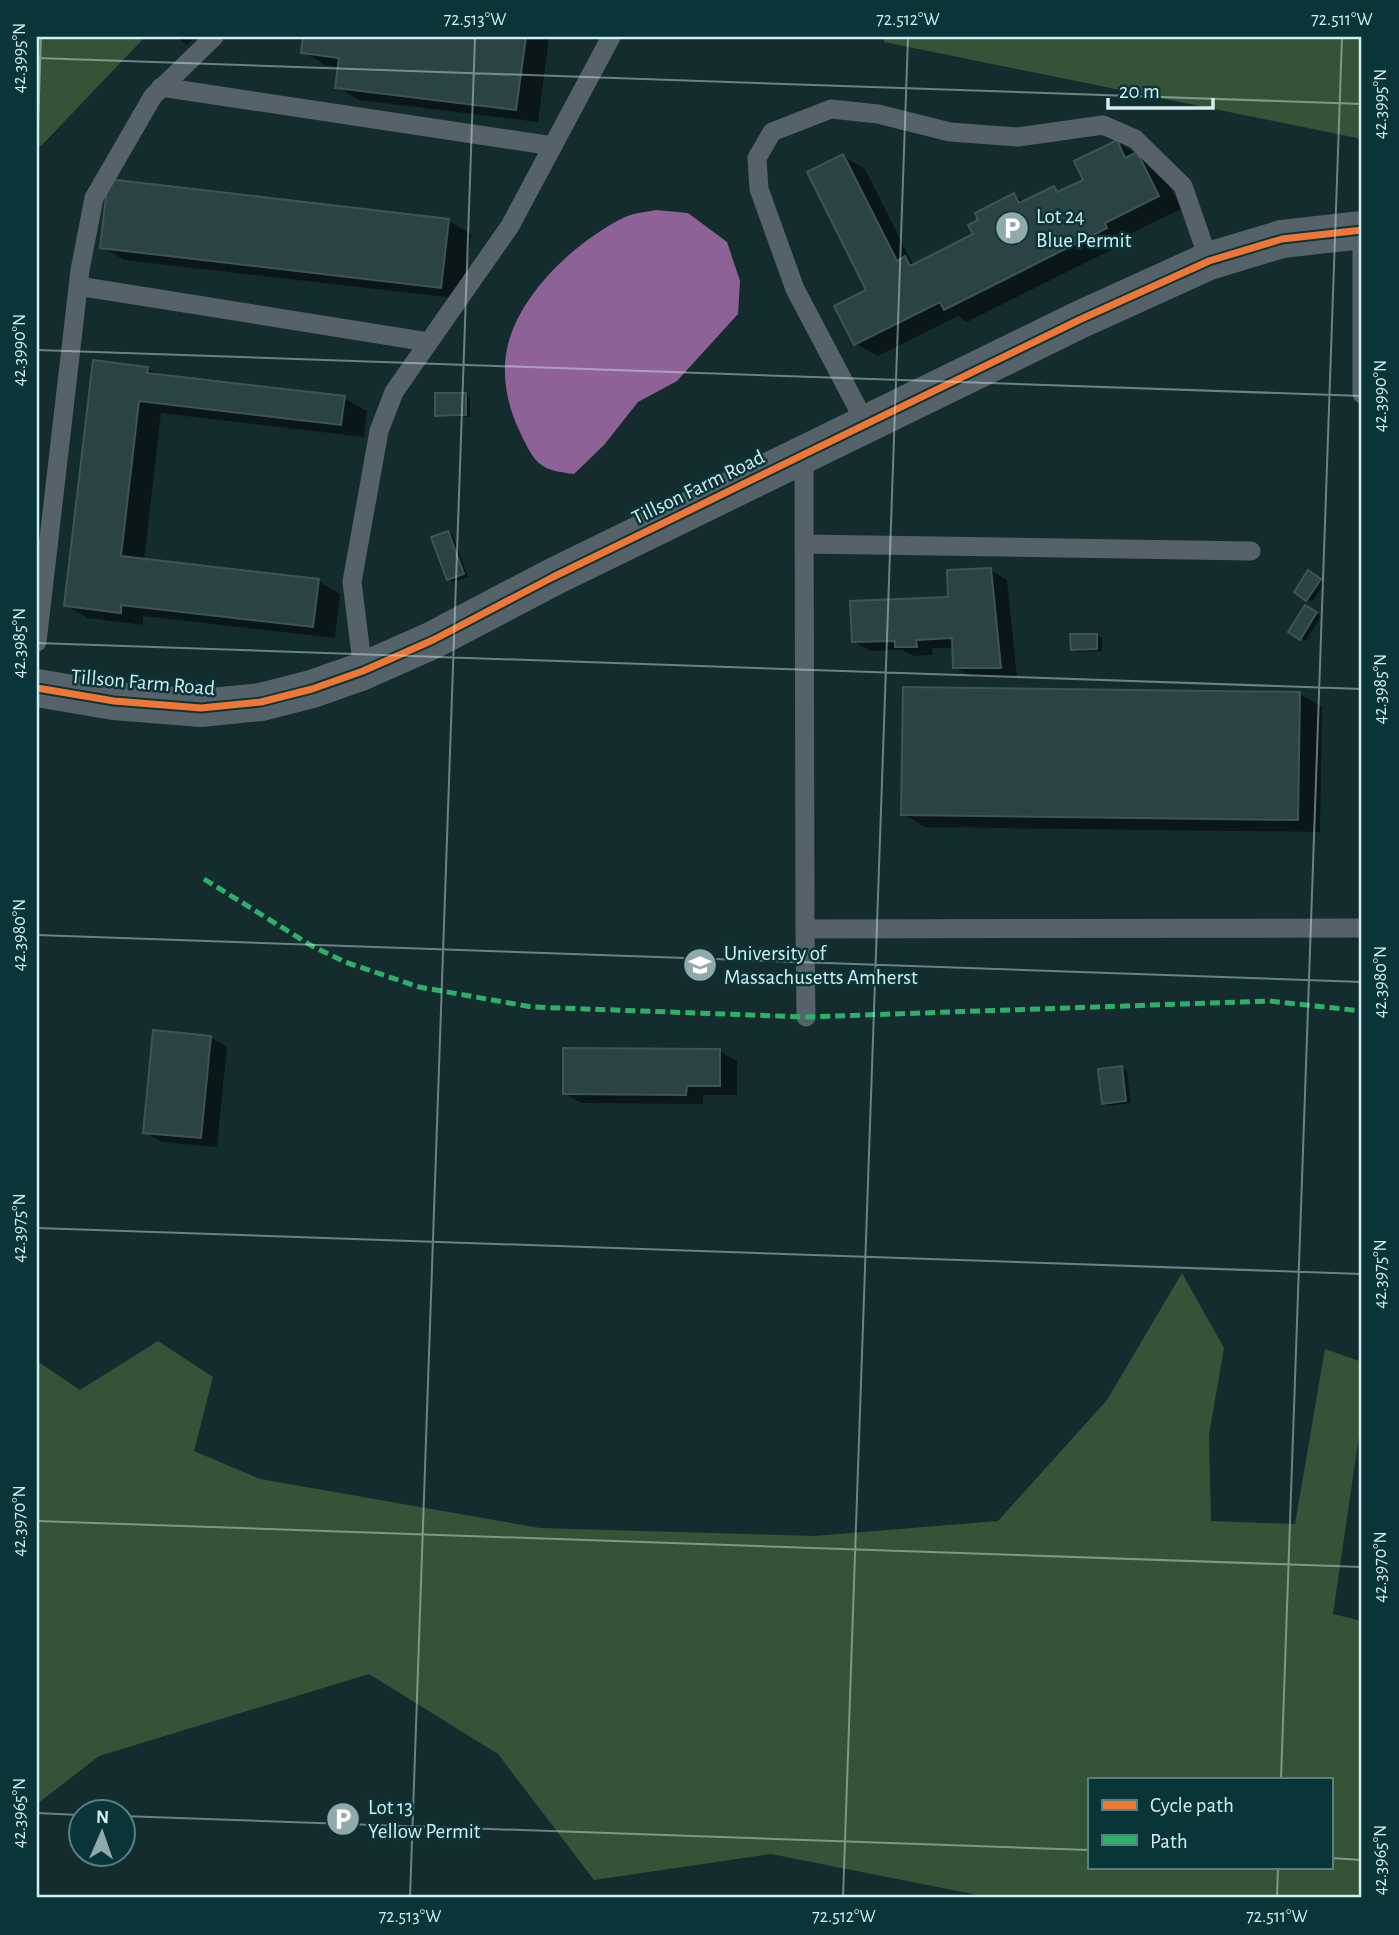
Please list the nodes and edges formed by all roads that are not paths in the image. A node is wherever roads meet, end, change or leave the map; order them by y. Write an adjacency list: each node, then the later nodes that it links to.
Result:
1 (214, 37): 3 (lane)
2 (611, 37): 4 (lane)
3 (162, 87): 4 (lane); 7 (lane)
4 (553, 146): 8 (lane)
5 (1362, 230): 6 (street, Tillson Farm Road); 9 (lane)
6 (1209, 261): 10 (street, Tillson Farm Road); 10 (lane)
7 (78, 286): 8 (lane); 14 (lane)
8 (428, 342): 15 (lane)
9 (1362, 394)
10 (866, 424): 11 (street, Tillson Farm Road)
11 (804, 455): 12 (lane); 15 (street, Tillson Farm Road)
12 (804, 544): 13 (lane); 18 (lane)
13 (1251, 551)
14 (37, 642)
15 (363, 671): 16 (street, Tillson Farm Road)
16 (37, 688)
17 (1362, 928): 18 (lane)
18 (805, 929): 19 (lane)
19 (806, 1017)

